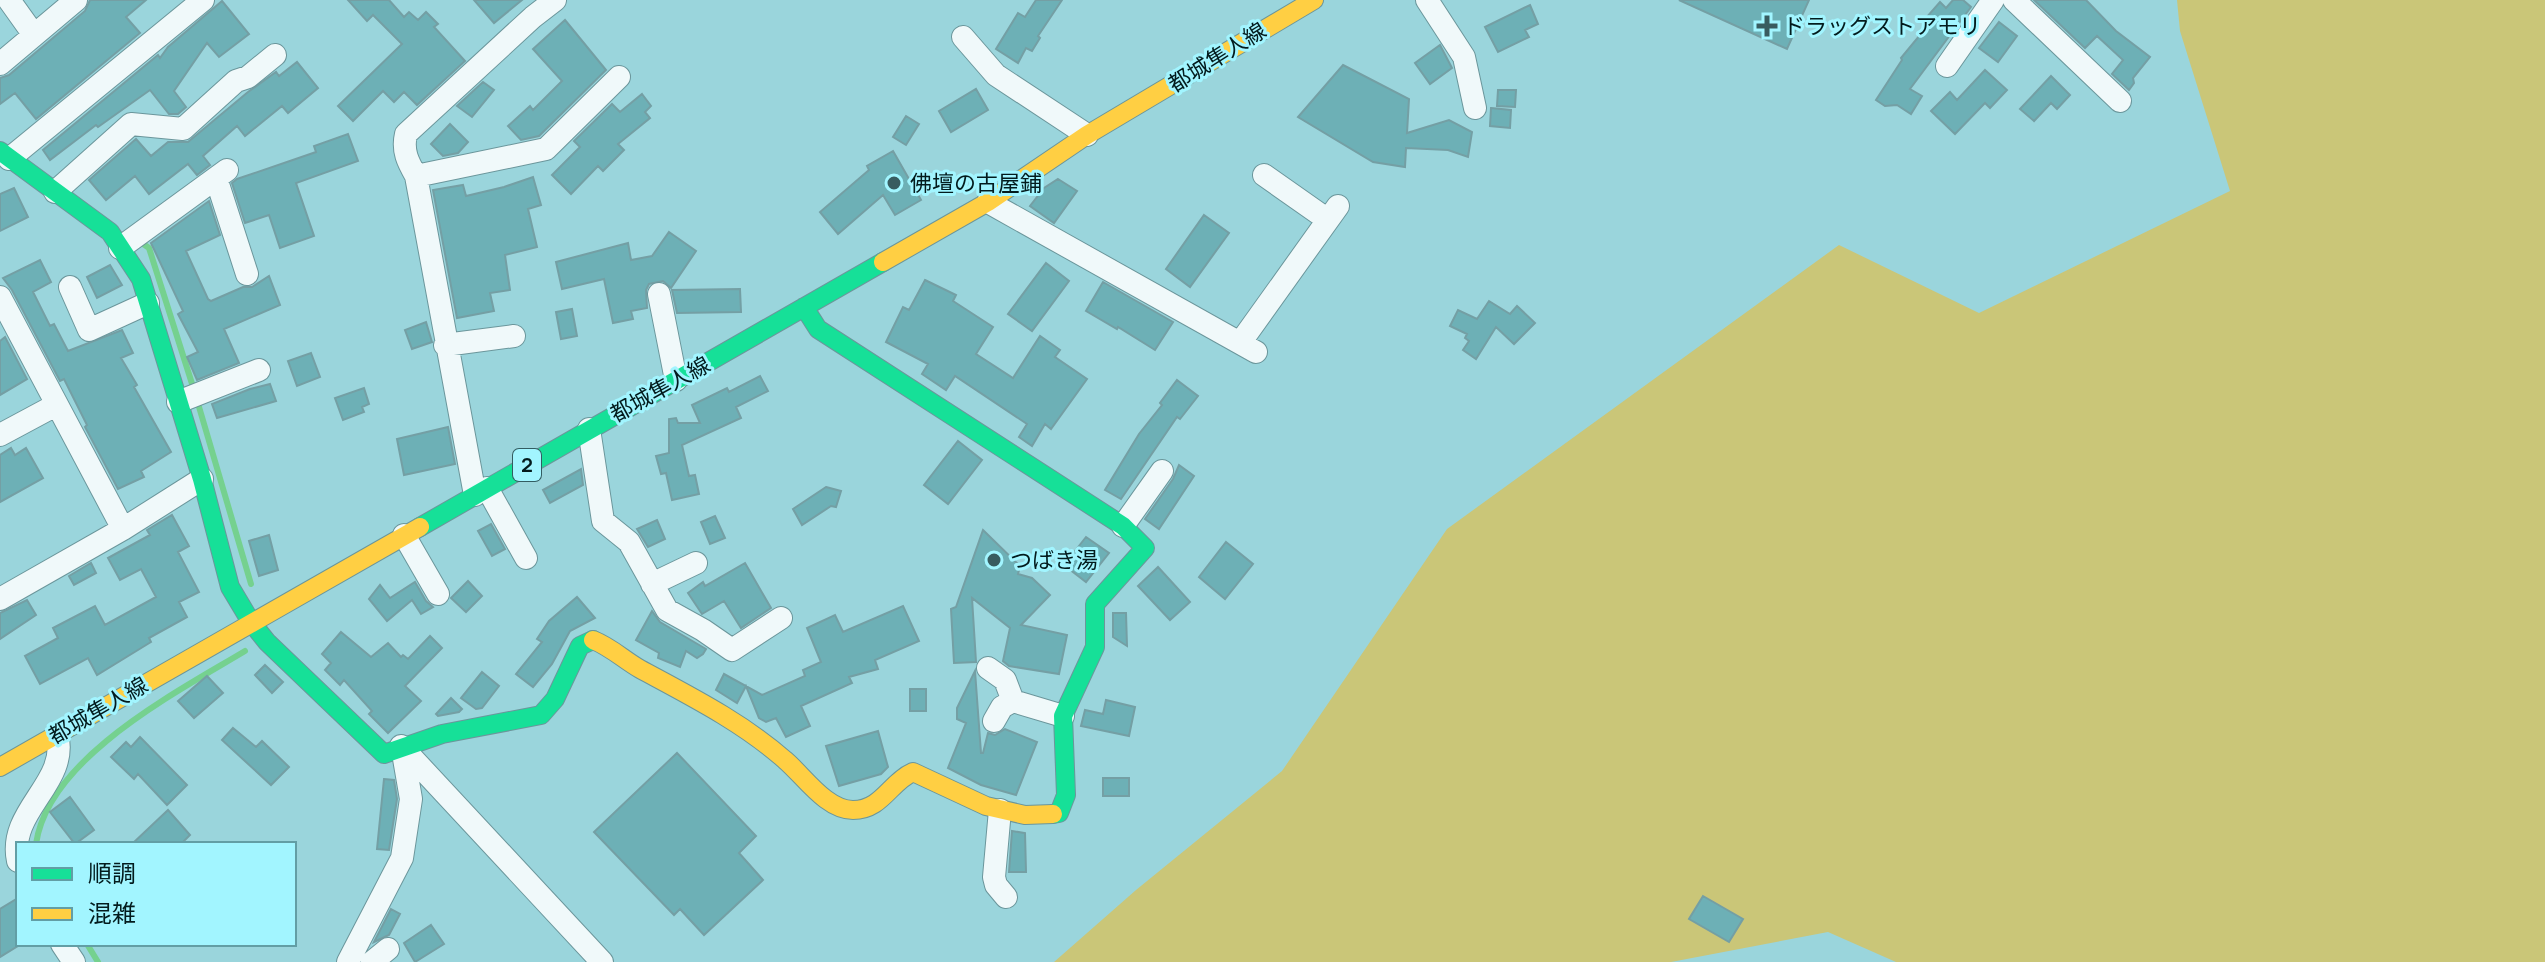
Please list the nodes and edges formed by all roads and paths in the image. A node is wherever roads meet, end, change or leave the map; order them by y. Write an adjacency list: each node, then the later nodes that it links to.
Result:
1 (9, 0): 10 (street)
2 (76, 0): 10 (street)
3 (203, 0): 19 (street)
4 (555, 0): 21 (street)
5 (1314, 0): 9 (street, 都城隼人線 / 2)
6 (1427, 0): 17 (street)
7 (1993, 0): 14 (street)
8 (2014, 0): 16 (street)
9 (1287, 6): 18 (street, 都城隼人線 / 2)
10 (34, 35): 13 (street)
11 (963, 37): 18 (street)
12 (275, 55): 22 (street)
13 (0, 64)
14 (1947, 66)
15 (619, 77): 21 (street)
16 (2120, 101)
17 (1475, 108)
18 (1087, 135): 23 (street, 都城隼人線 / 2)
19 (7, 156): 22 (street)
20 (1264, 175): 23 (street)
21 (416, 176): 32 (street)
22 (55, 191): 24 (street)
23 (988, 202): 30 (street, 都城隼人線 / 2)
24 (122, 247): 25 (street); 29 (street)
25 (247, 274)
26 (70, 287): 29 (street)
27 (659, 294): 34 (street)
28 (0, 297): 36 (street)
29 (148, 303): 35 (street)
30 (804, 307): 34 (street, 都城隼人線 / 2); 42 (street)
31 (514, 336): 32 (street)
32 (445, 345): 41 (street)
33 (259, 370): 35 (street)
34 (676, 380): 37 (street, 都城隼人線 / 2)
35 (180, 401): 40 (street)
36 (56, 405): 38 (street); 43 (street)
37 (589, 429): 41 (street, 都城隼人線 / 2); 47 (street)
38 (0, 435)
39 (1162, 471): 42 (street)
40 (202, 479): 43 (street); 51 (street)
41 (481, 491): 44 (street, 都城隼人線 / 2); 45 (street)
42 (1123, 526): 54 (street)
43 (123, 529): 49 (street)
44 (404, 535): 48 (street); 51 (street, 都城隼人線 / 2)
45 (526, 558)
46 (696, 563): 47 (street)
47 (652, 584): 50 (street)
48 (438, 594)
49 (0, 599)
50 (781, 618)
51 (251, 622): 56 (street, 都城隼人線 / 2); 57 (street)
52 (988, 668): 53 (street)
53 (1013, 701): 54 (street); 55 (street)
54 (1063, 716): 59 (street)
55 (994, 721)
56 (57, 734): 58 (street, 都城隼人線 / 2); 60 (street)
57 (401, 746): 59 (street); 62 (street); 63 (street)
58 (0, 767)
59 (1000, 810): 61 (street)
60 (18, 842)
61 (1006, 897)
62 (348, 962)
63 (602, 962)

